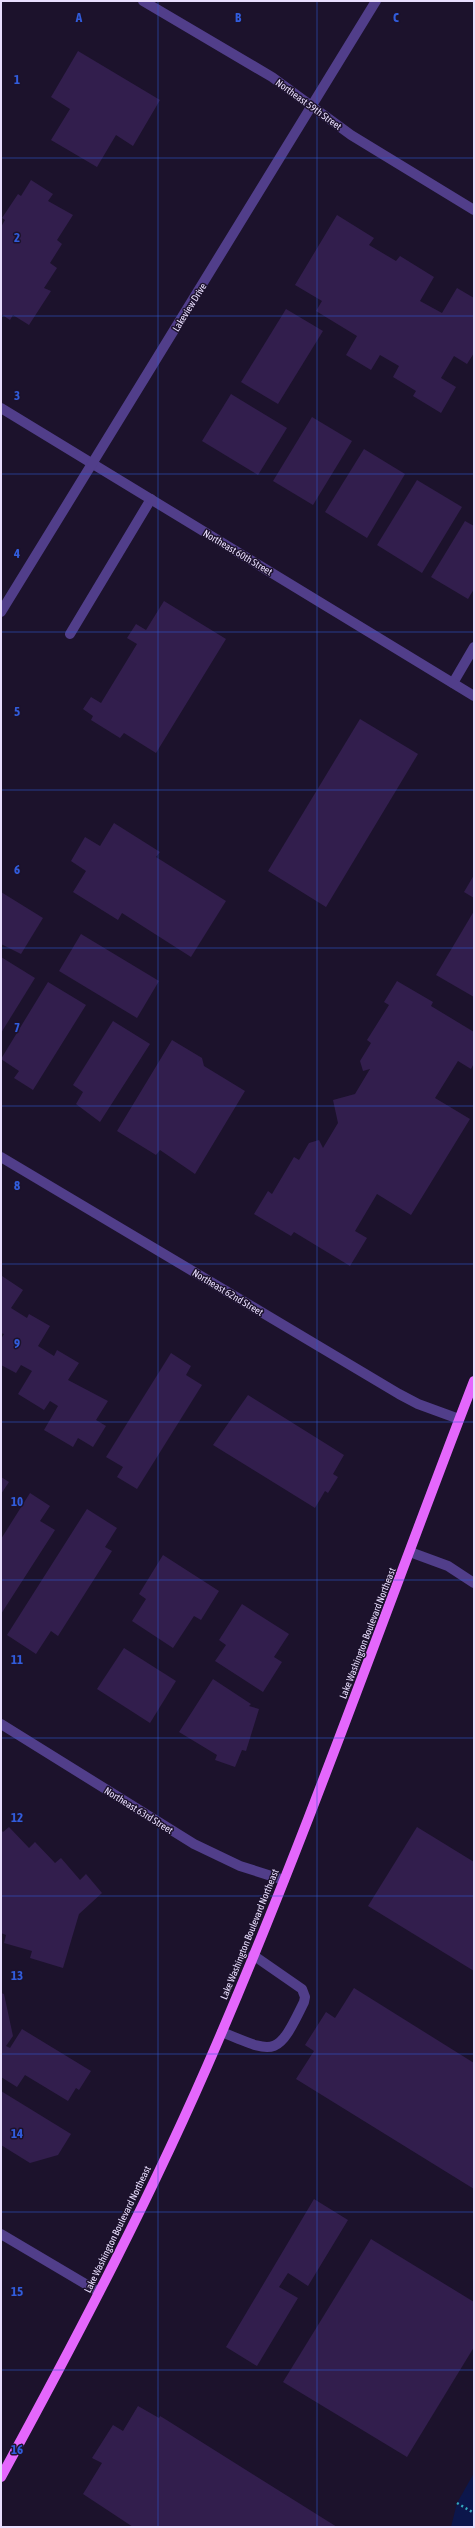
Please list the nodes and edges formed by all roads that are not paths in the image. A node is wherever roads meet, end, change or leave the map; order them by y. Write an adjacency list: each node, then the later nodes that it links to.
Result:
1 (143, 1): 3 (street, Northeast 59th Street)
2 (376, 1): 3 (street, Lakeview Drive)
3 (312, 106): 4 (street, Northeast 59th Street); 6 (street, Lakeview Drive)
4 (474, 210)
5 (1, 408): 6 (street, Northeast 60th Street)
6 (92, 464): 7 (street, Northeast 60th Street); 8 (street, Lakeview Drive)
7 (151, 499): 9 (street); 11 (street, Northeast 60th Street)
8 (1, 612)
9 (70, 634)
10 (474, 647): 11 (street)
11 (453, 683): 12 (street, Northeast 60th Street)
12 (474, 696)
13 (1, 1157): 15 (street, Northeast 62nd Street)
14 (474, 1381): 15 (main road, Lake Washington Boulevard Northeast)
15 (459, 1419): 16 (main road, Lake Washington Boulevard Northeast)
16 (410, 1552): 17 (street); 19 (main road, Lake Washington Boulevard Northeast)
17 (474, 1582)
18 (1, 1724): 19 (street, Northeast 63rd Street)
19 (284, 1880): 20 (main road, Lake Washington Boulevard Northeast)
20 (254, 1955): 21 (main road, Lake Washington Boulevard Northeast); 21 (street)
21 (222, 2032): 23 (main road, Lake Washington Boulevard Northeast)
22 (1, 2234): 23 (street)
23 (99, 2292): 24 (main road, Lake Washington Boulevard Northeast)
24 (1, 2477)

